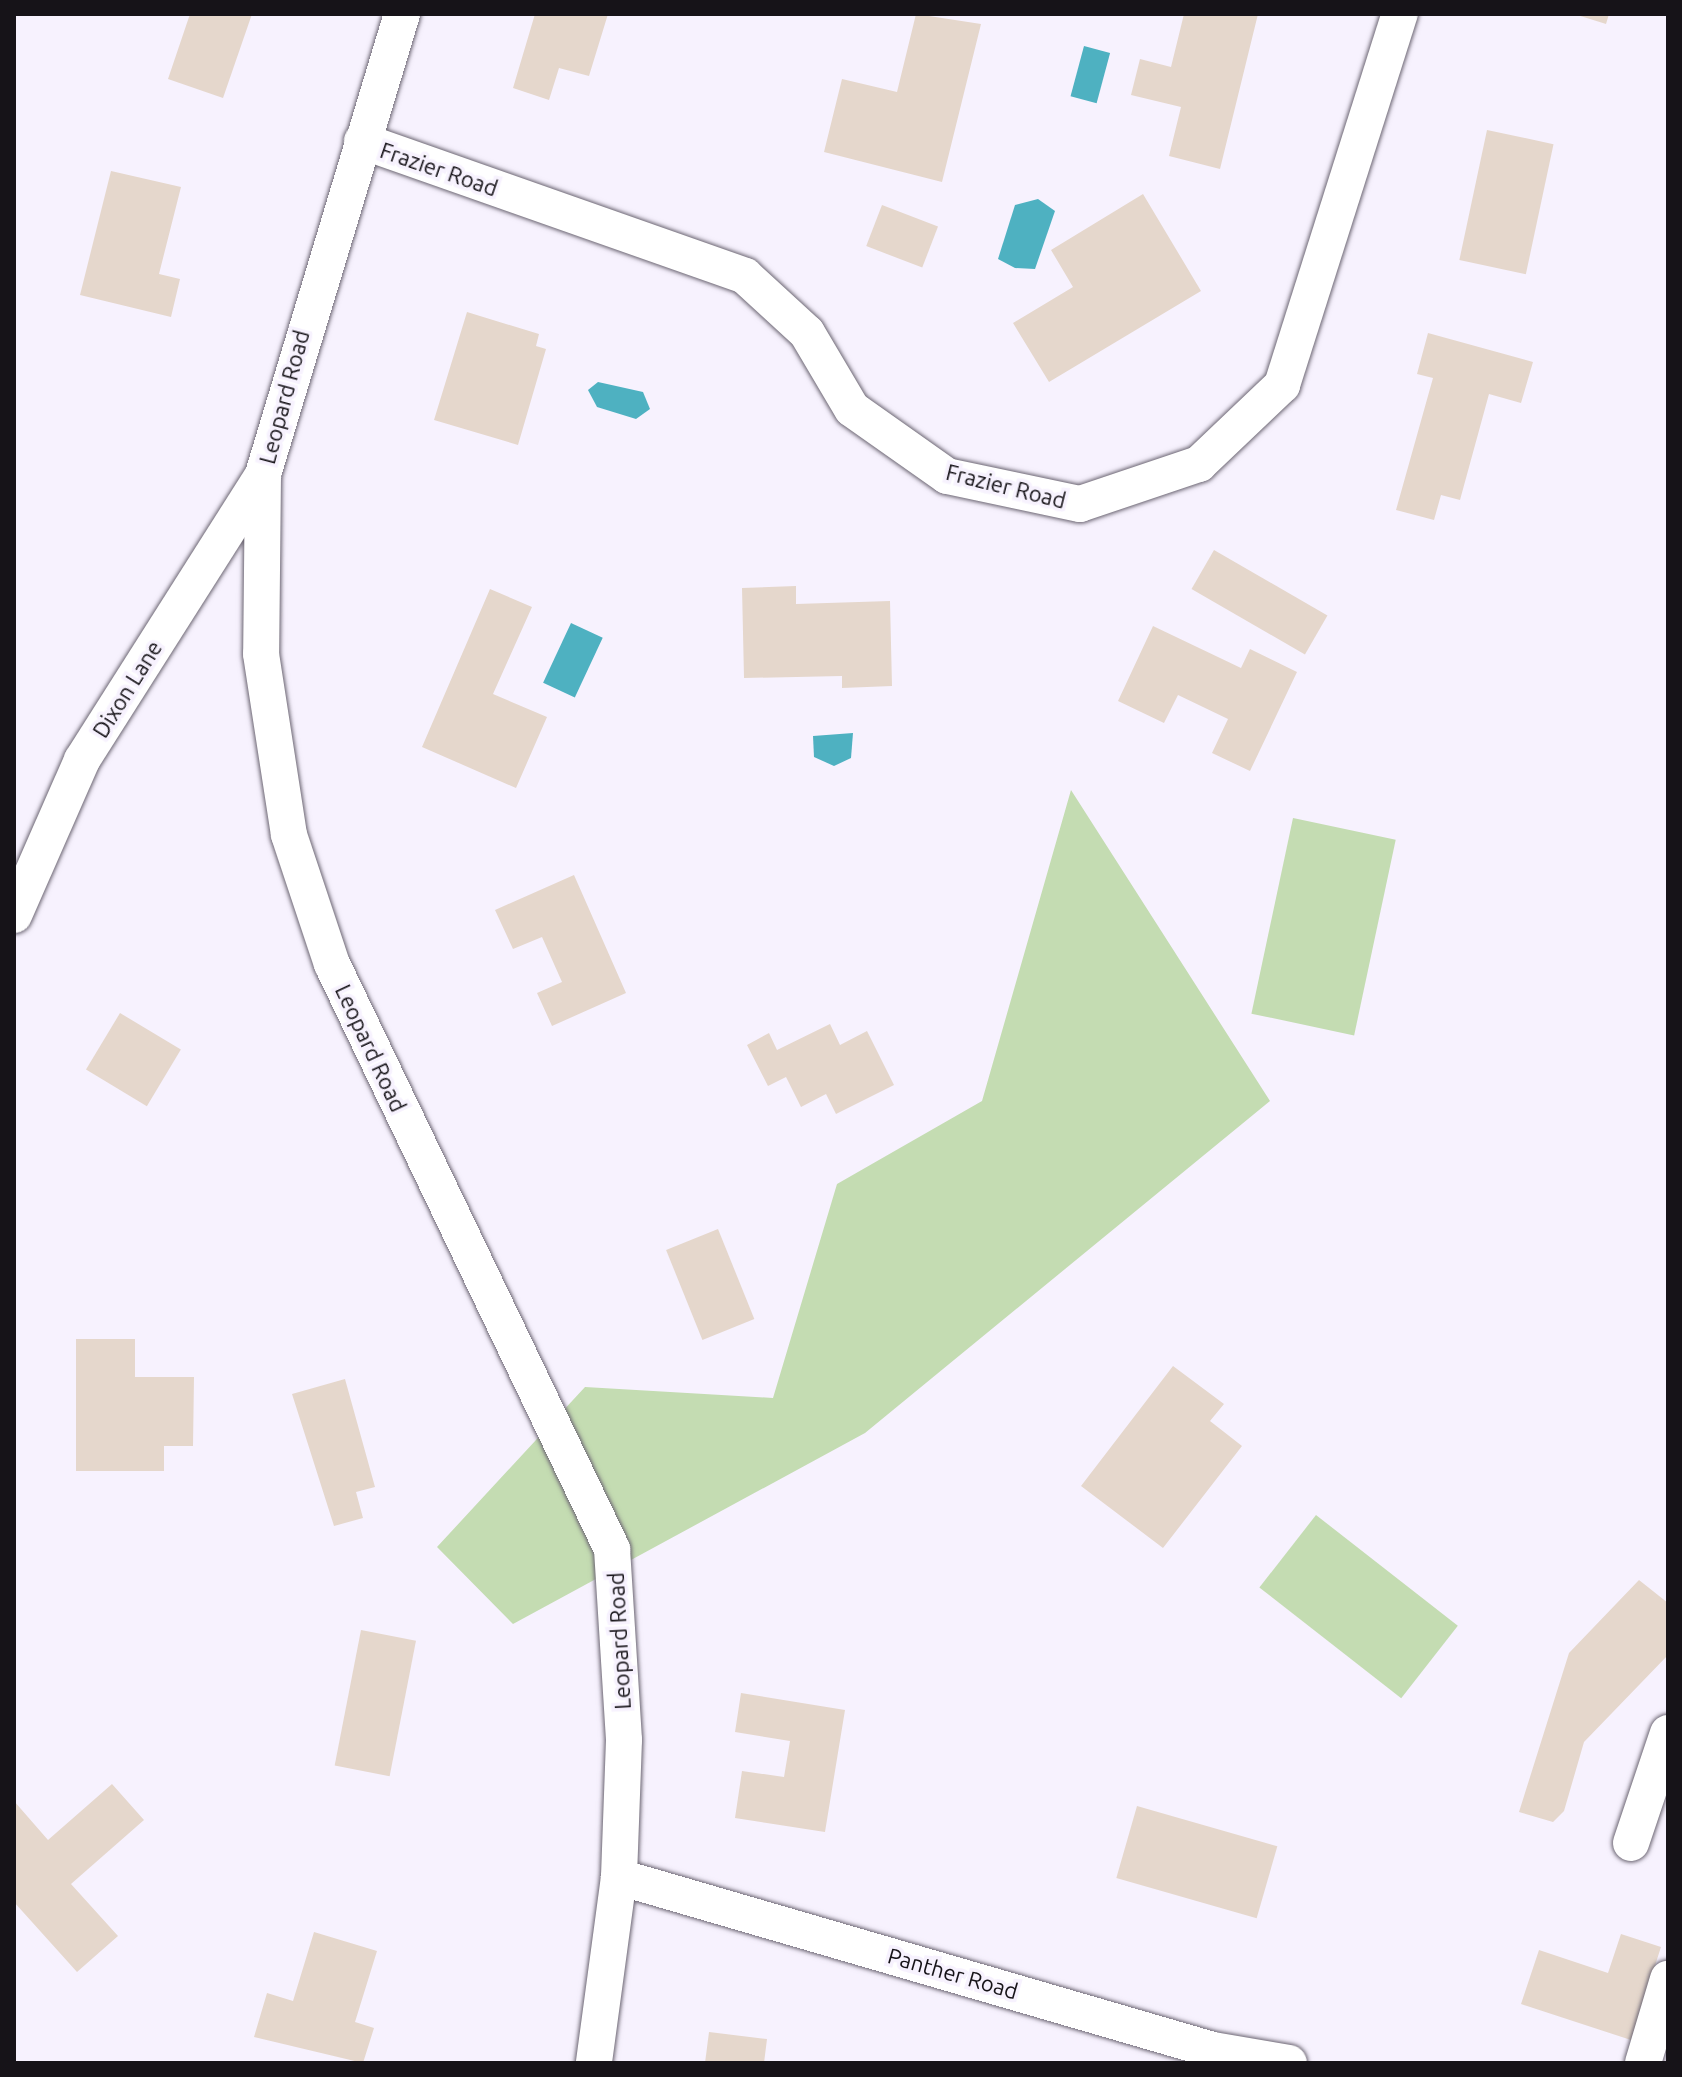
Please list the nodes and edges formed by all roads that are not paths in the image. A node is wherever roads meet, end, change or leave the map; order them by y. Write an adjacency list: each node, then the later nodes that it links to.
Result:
1 (402, 14): 3 (street, Leopard Road)
2 (1400, 14): 3 (street, Frazier Road)
3 (362, 141): 4 (street, Leopard Road)
4 (263, 475): 5 (street, Dixon Lane); 8 (street, Leopard Road)
5 (14, 915)
6 (1668, 1733): 7 (street)
7 (1631, 1843)
8 (619, 1877): 10 (street, Leopard Road); 11 (street, Panther Road)
9 (1668, 1979): 12 (street)
10 (594, 2063)
11 (1289, 2063)
12 (1643, 2063)

